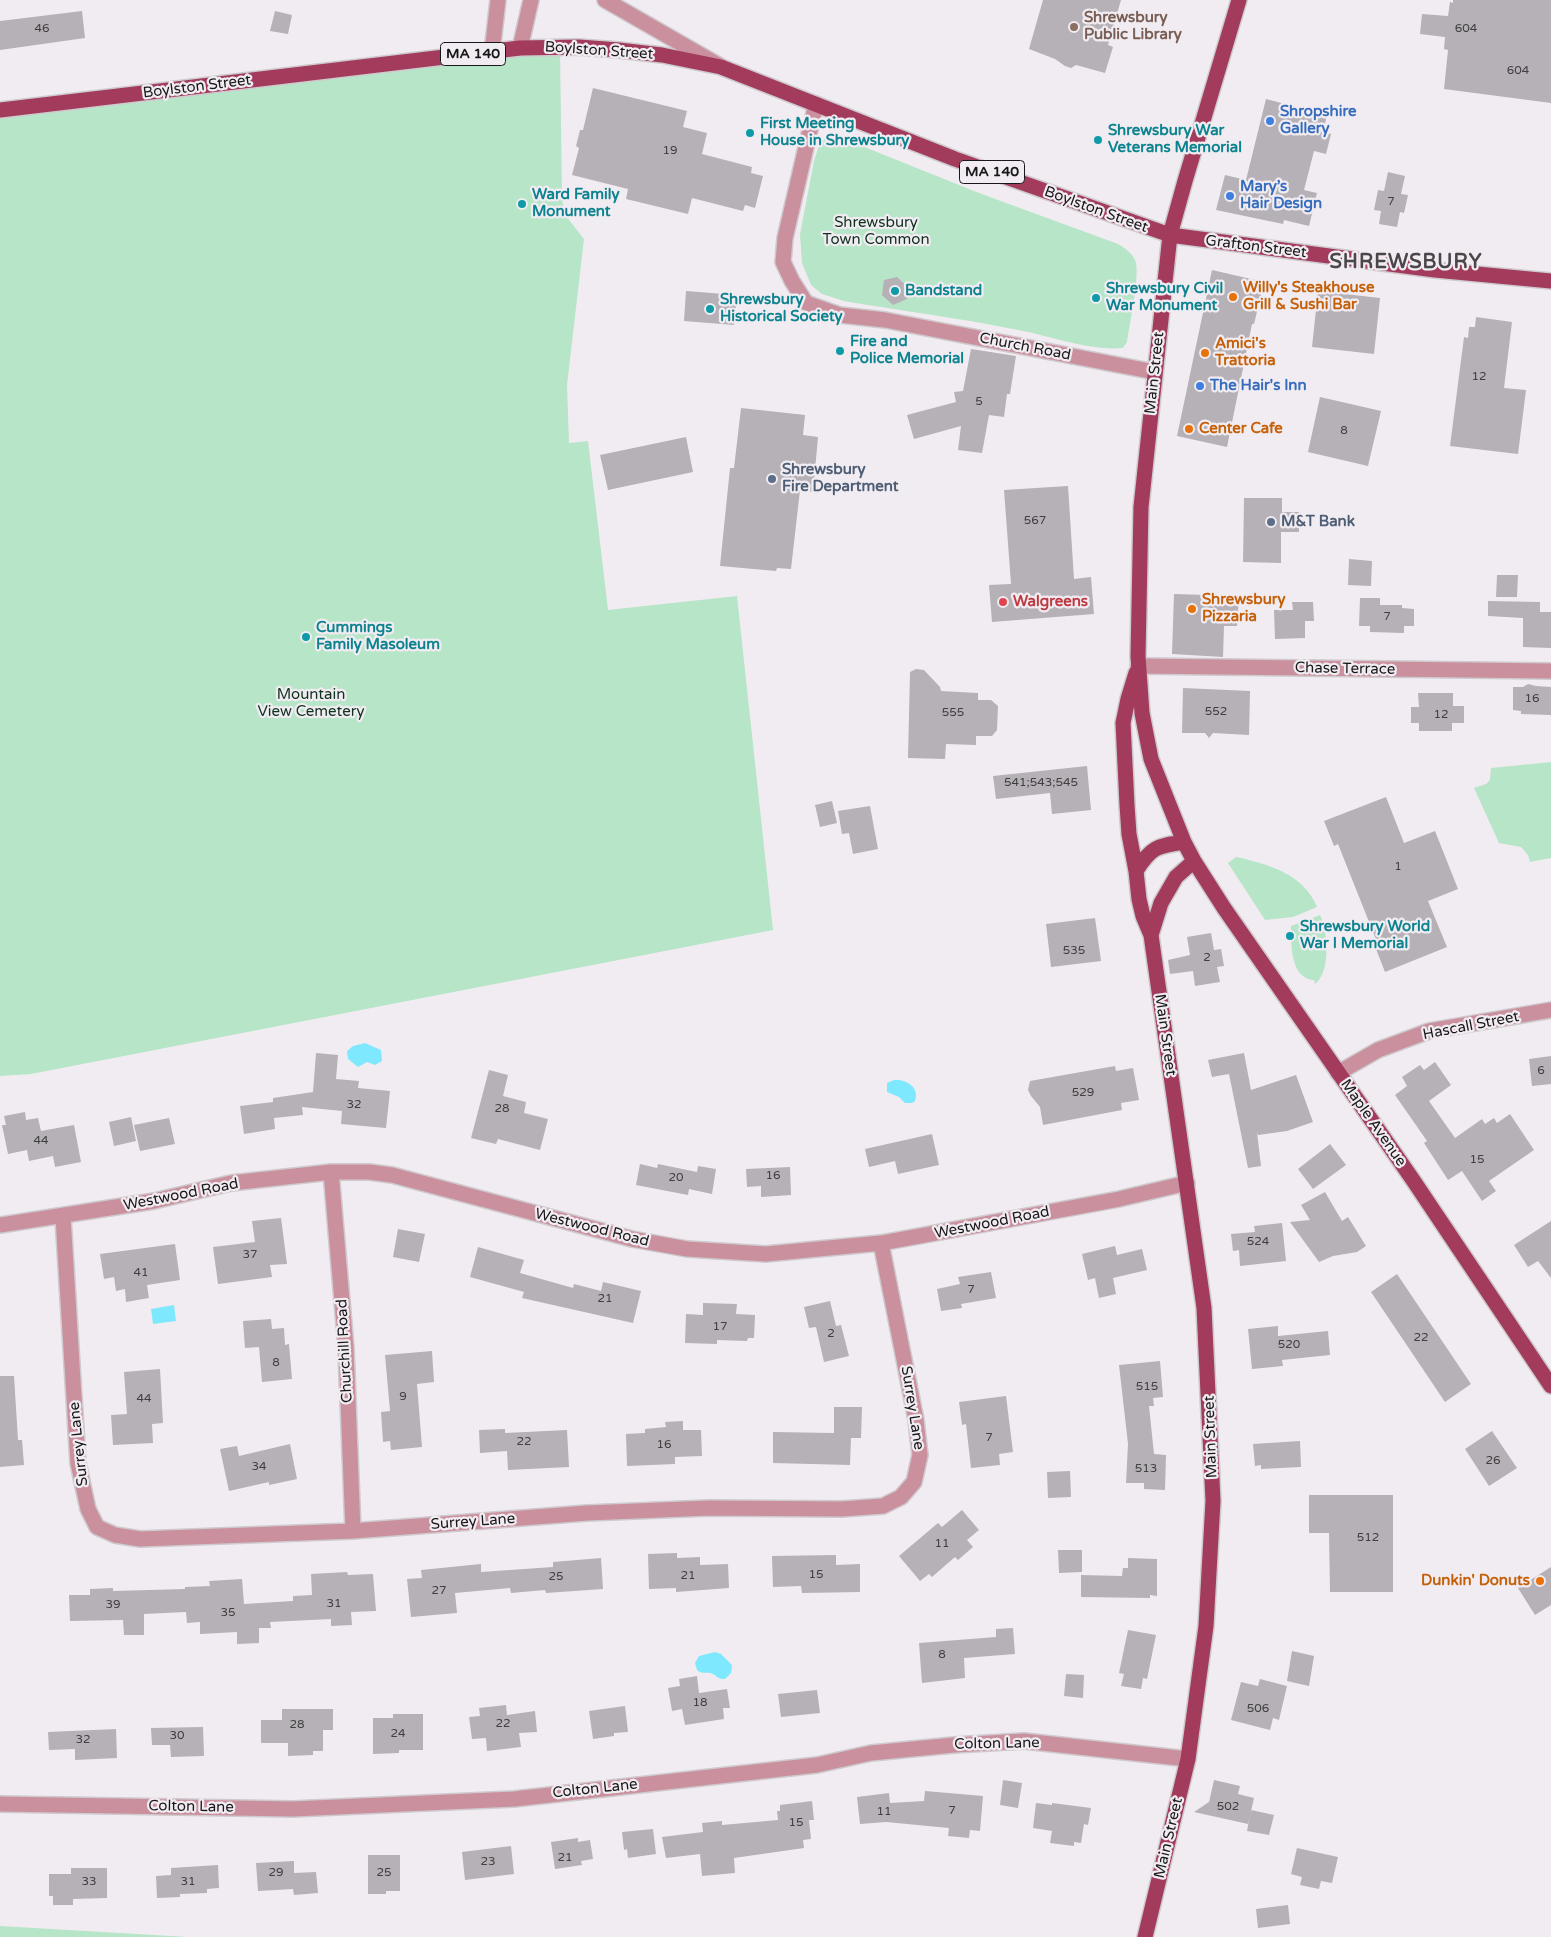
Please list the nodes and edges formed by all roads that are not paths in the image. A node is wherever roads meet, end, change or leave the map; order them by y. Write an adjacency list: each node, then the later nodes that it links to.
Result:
1 (498, 0): 6 (street)
2 (531, 0): 5 (street)
3 (605, 0): 7 (street)
4 (1239, 0): 10 (main road, Main Street)
5 (520, 48): 6 (main road, Boylston Street / MA 140); 7 (main road, Boylston Street / MA 140)
6 (492, 52): 9 (main road, Boylston Street / MA 140)
7 (721, 66): 8 (main road, Boylston Street / MA 140)
8 (816, 104): 10 (main road, Boylston Street / MA 140); 12 (street, Church Road)
9 (0, 110)
10 (1170, 236): 11 (main road, Grafton Street / MA 140); 12 (main road, Main Street)
11 (1551, 281)
12 (1155, 372): 13 (main road, Main Street)
13 (1138, 666): 14 (street, Chase Terrace); 15 (main road, Main Street); 17 (main road, Main Street)
14 (1551, 671)
15 (1184, 842): 16 (main road, Main Street); 17 (main road)
16 (1194, 861): 18 (main road, Main Street); 20 (main road, Maple Avenue)
17 (1136, 871): 18 (main road, Main Street)
18 (1151, 935): 22 (main road, Main Street)
19 (1551, 1010): 20 (street, Hascall Street)
20 (1338, 1073): 26 (main road, Maple Avenue)
21 (332, 1172): 23 (street, Westwood Road); 25 (street, Westwood Road); 27 (street, Churchill Road)
22 (1187, 1183): 25 (street, Westwood Road); 28 (main road, Main Street)
23 (63, 1216): 24 (street, Westwood Road); 27 (street, Surrey Lane)
24 (0, 1225)
25 (881, 1243): 27 (street, Surrey Lane)
26 (1551, 1386)
27 (353, 1530)
28 (1188, 1759): 29 (street, Colton Lane); 30 (main road, Main Street)
29 (0, 1804)
30 (1145, 1937)

